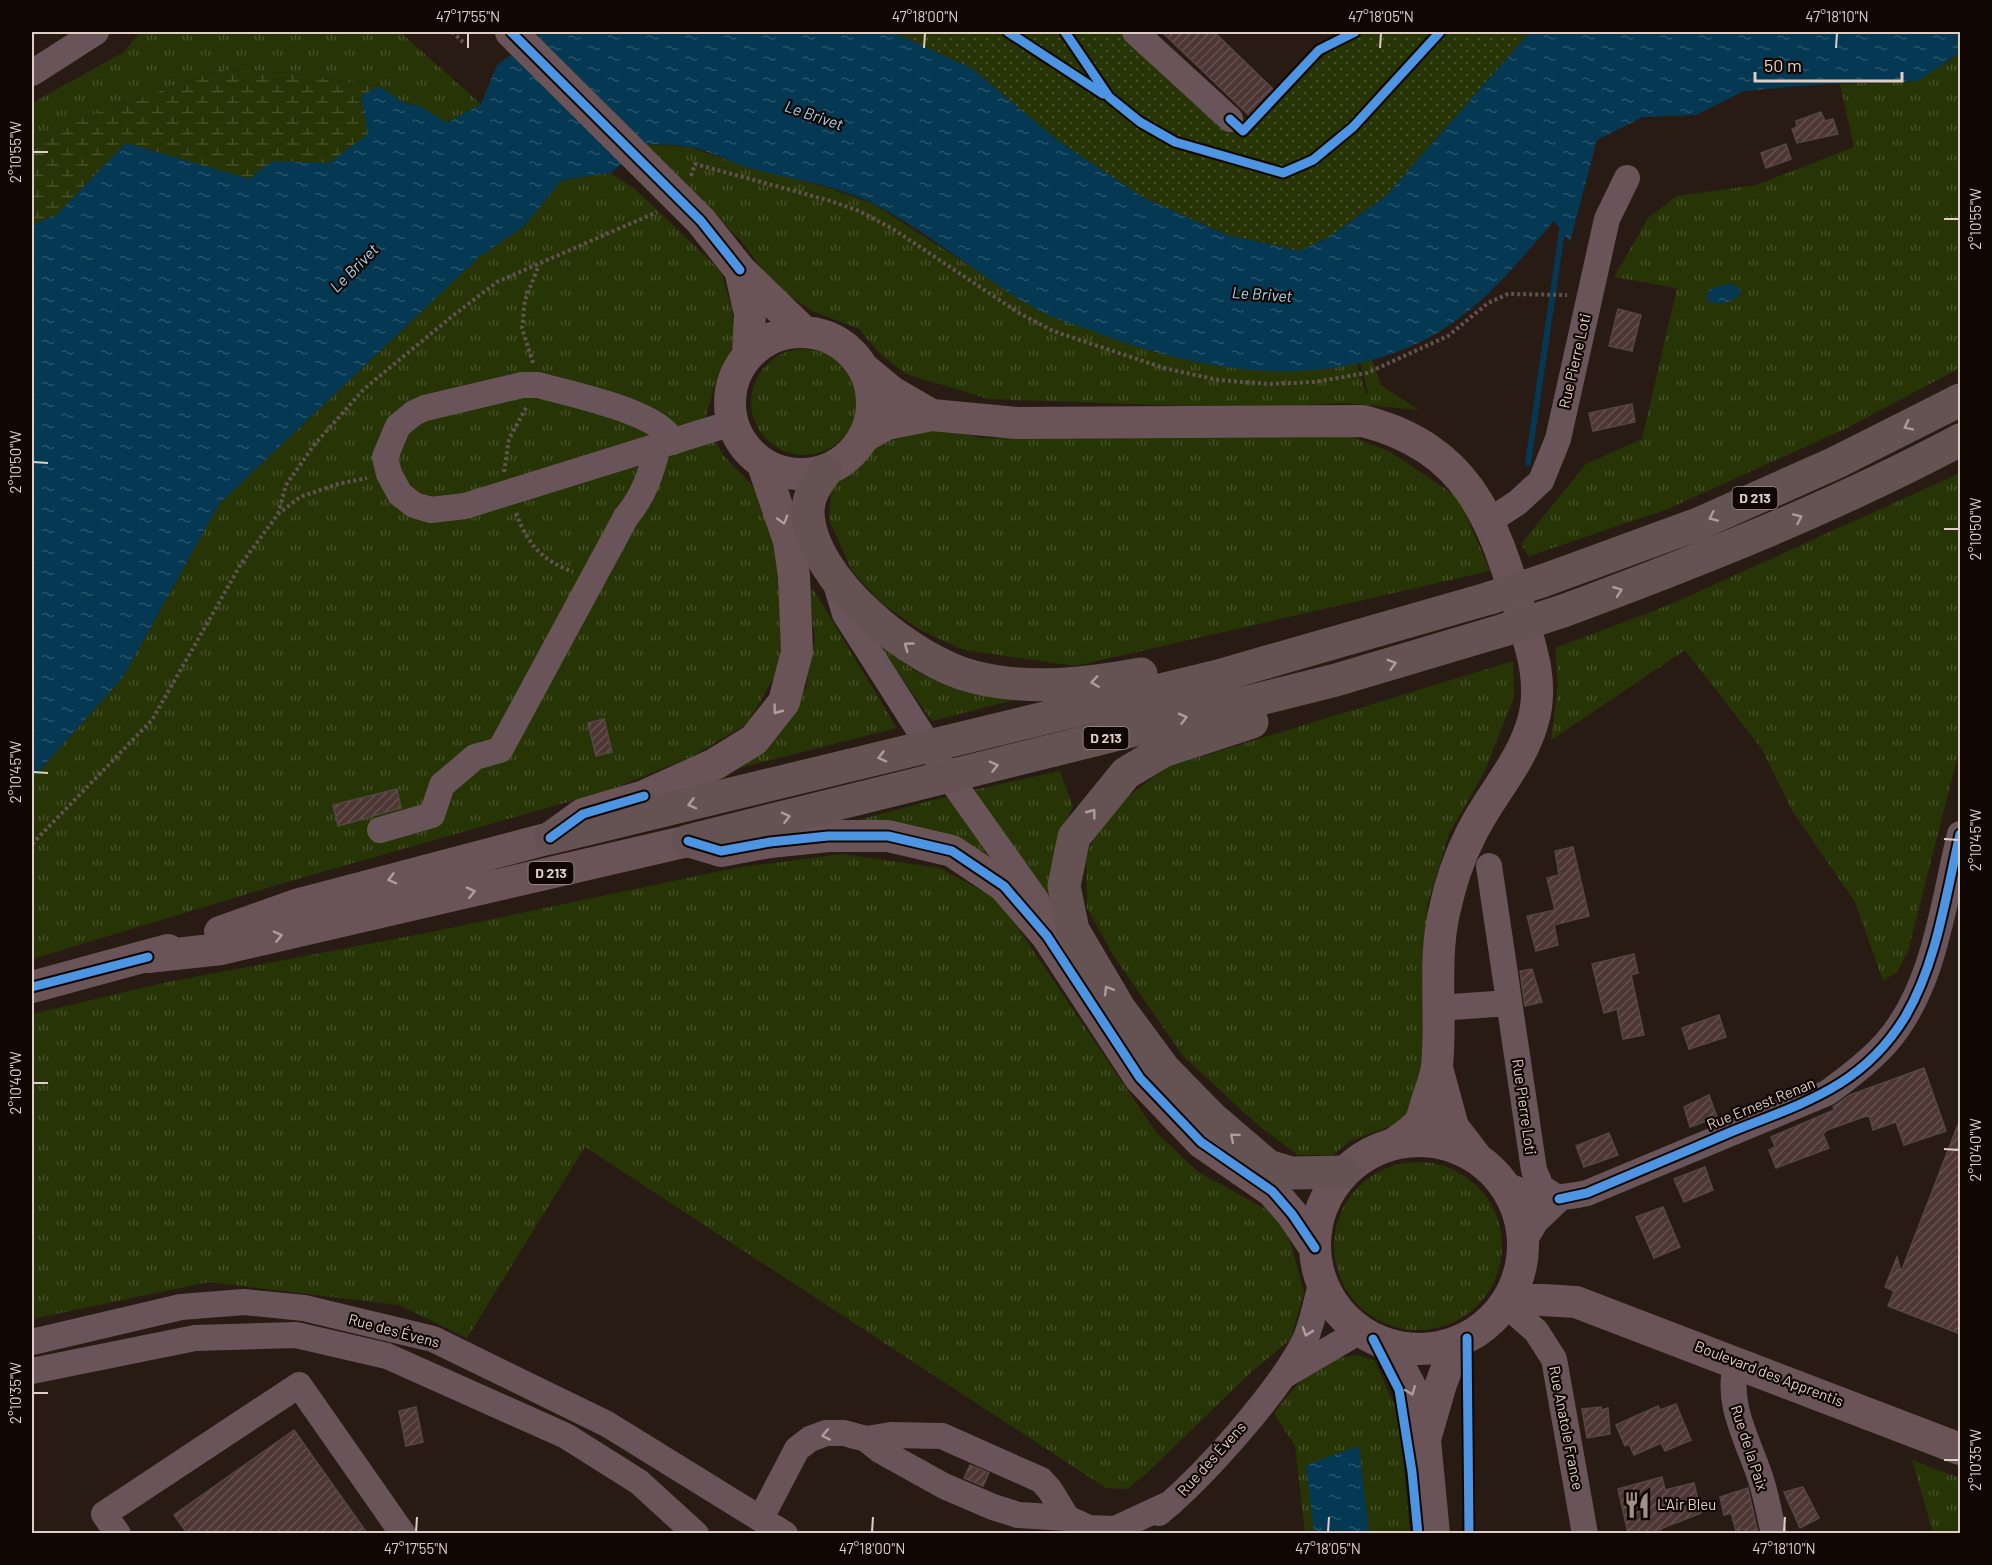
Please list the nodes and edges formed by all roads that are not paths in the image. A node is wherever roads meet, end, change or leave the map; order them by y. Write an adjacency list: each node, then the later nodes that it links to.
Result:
1 (96, 32): 4 (street)
2 (511, 32): 7 (main road)
3 (1135, 32): 5 (street)
4 (32, 73)
5 (1230, 118)
6 (1628, 178): 19 (street, Rue Pierre Loti)
7 (740, 270): 8 (main road); 9 (main road)
8 (803, 331): 9 (main road); 10 (main road)
9 (748, 354): 13 (main road)
10 (863, 368): 12 (main road); 14 (main road)
11 (1960, 400): 21 (highway, D 213, one-way to 21, bridge)
12 (932, 415): 14 (main road); 19 (main road)
13 (732, 423): 16 (street); 17 (main road)
14 (864, 436): 18 (main road)
15 (1960, 440): 22 (highway, D 213, one-way to 15, bridge)
16 (666, 445): 16 (street); 25 (street)
17 (763, 465): 18 (main road); 27 (main road, one-way to 27)
18 (826, 471): 20 (highway)
19 (1489, 520): 34 (main road)
20 (833, 575): 21 (highway, one-way to 20); 23 (street)
21 (1328, 646): 23 (highway, D 213)
22 (1336, 680): 24 (highway, D 213, one-way to 22); 38 (highway, one-way to 22)
23 (931, 745): 24 (street); 27 (highway, D 213, one-way to 27)
24 (950, 777): 28 (highway, D 213, one-way to 24); 30 (street)
25 (380, 830)
26 (1960, 834): 40 (street, Rue Ernest Renan)
27 (550, 838): 31 (main road, D 213, one-way to 31)
28 (688, 841): 30 (main road); 31 (main road, D 213, one-way to 28)
29 (1489, 866): 33 (street, Rue Pierre Loti)
30 (1047, 936): 41 (main road)
31 (148, 957): 32 (main road, D 213)
32 (32, 987)
33 (1509, 1003): 34 (street); 40 (street, Rue Pierre Loti)
34 (1438, 1008): 35 (main road)
35 (1437, 1068): 36 (main road); 37 (main road)
36 (1395, 1143): 37 (main road); 38 (main road)
37 (1476, 1157): 39 (main road)
38 (1344, 1172): 41 (main road)
39 (1505, 1185): 40 (street, Rue Ernest Renan); 42 (main road)
40 (1559, 1199): 42 (street)
41 (1315, 1248): 43 (main road)
42 (1523, 1249): 44 (main road); 45 (main road, Boulevard des Apprentis)
43 (1322, 1282): 46 (main road); 52 (street, Rue des Évens, one-way to 52)
44 (1507, 1301): 45 (main road, Boulevard des Apprentis); 48 (main road); 65 (street, Rue Anatole France)
45 (1576, 1302): 50 (main road, Boulevard des Apprentis)
46 (1360, 1331): 49 (main road); 52 (street, Rue des Évens)
47 (32, 1342): 57 (street, Rue des Évens)
48 (1456, 1342): 49 (main road); 54 (main road)
49 (1388, 1345): 54 (main road, one-way to 54)
50 (1737, 1362): 55 (main road, Boulevard des Apprentis); 66 (street, Rue de la Paix)
51 (32, 1371): 61 (street)
52 (1282, 1377): 56 (street, Rue des Évens)
53 (866, 1439): 57 (street, one-way to 57); 58 (street); 58 (street)
54 (1425, 1440): 64 (main road)
55 (1960, 1449)
56 (1171, 1503): 58 (street); 63 (street, Rue des Évens)
57 (761, 1518): 62 (street, Rue des Évens)
58 (1067, 1518)
59 (117, 1533): 60 (street)
60 (403, 1533)
61 (696, 1533)
62 (785, 1533)
63 (1134, 1533)
64 (1434, 1533)
65 (1586, 1533)
66 (1774, 1533)

